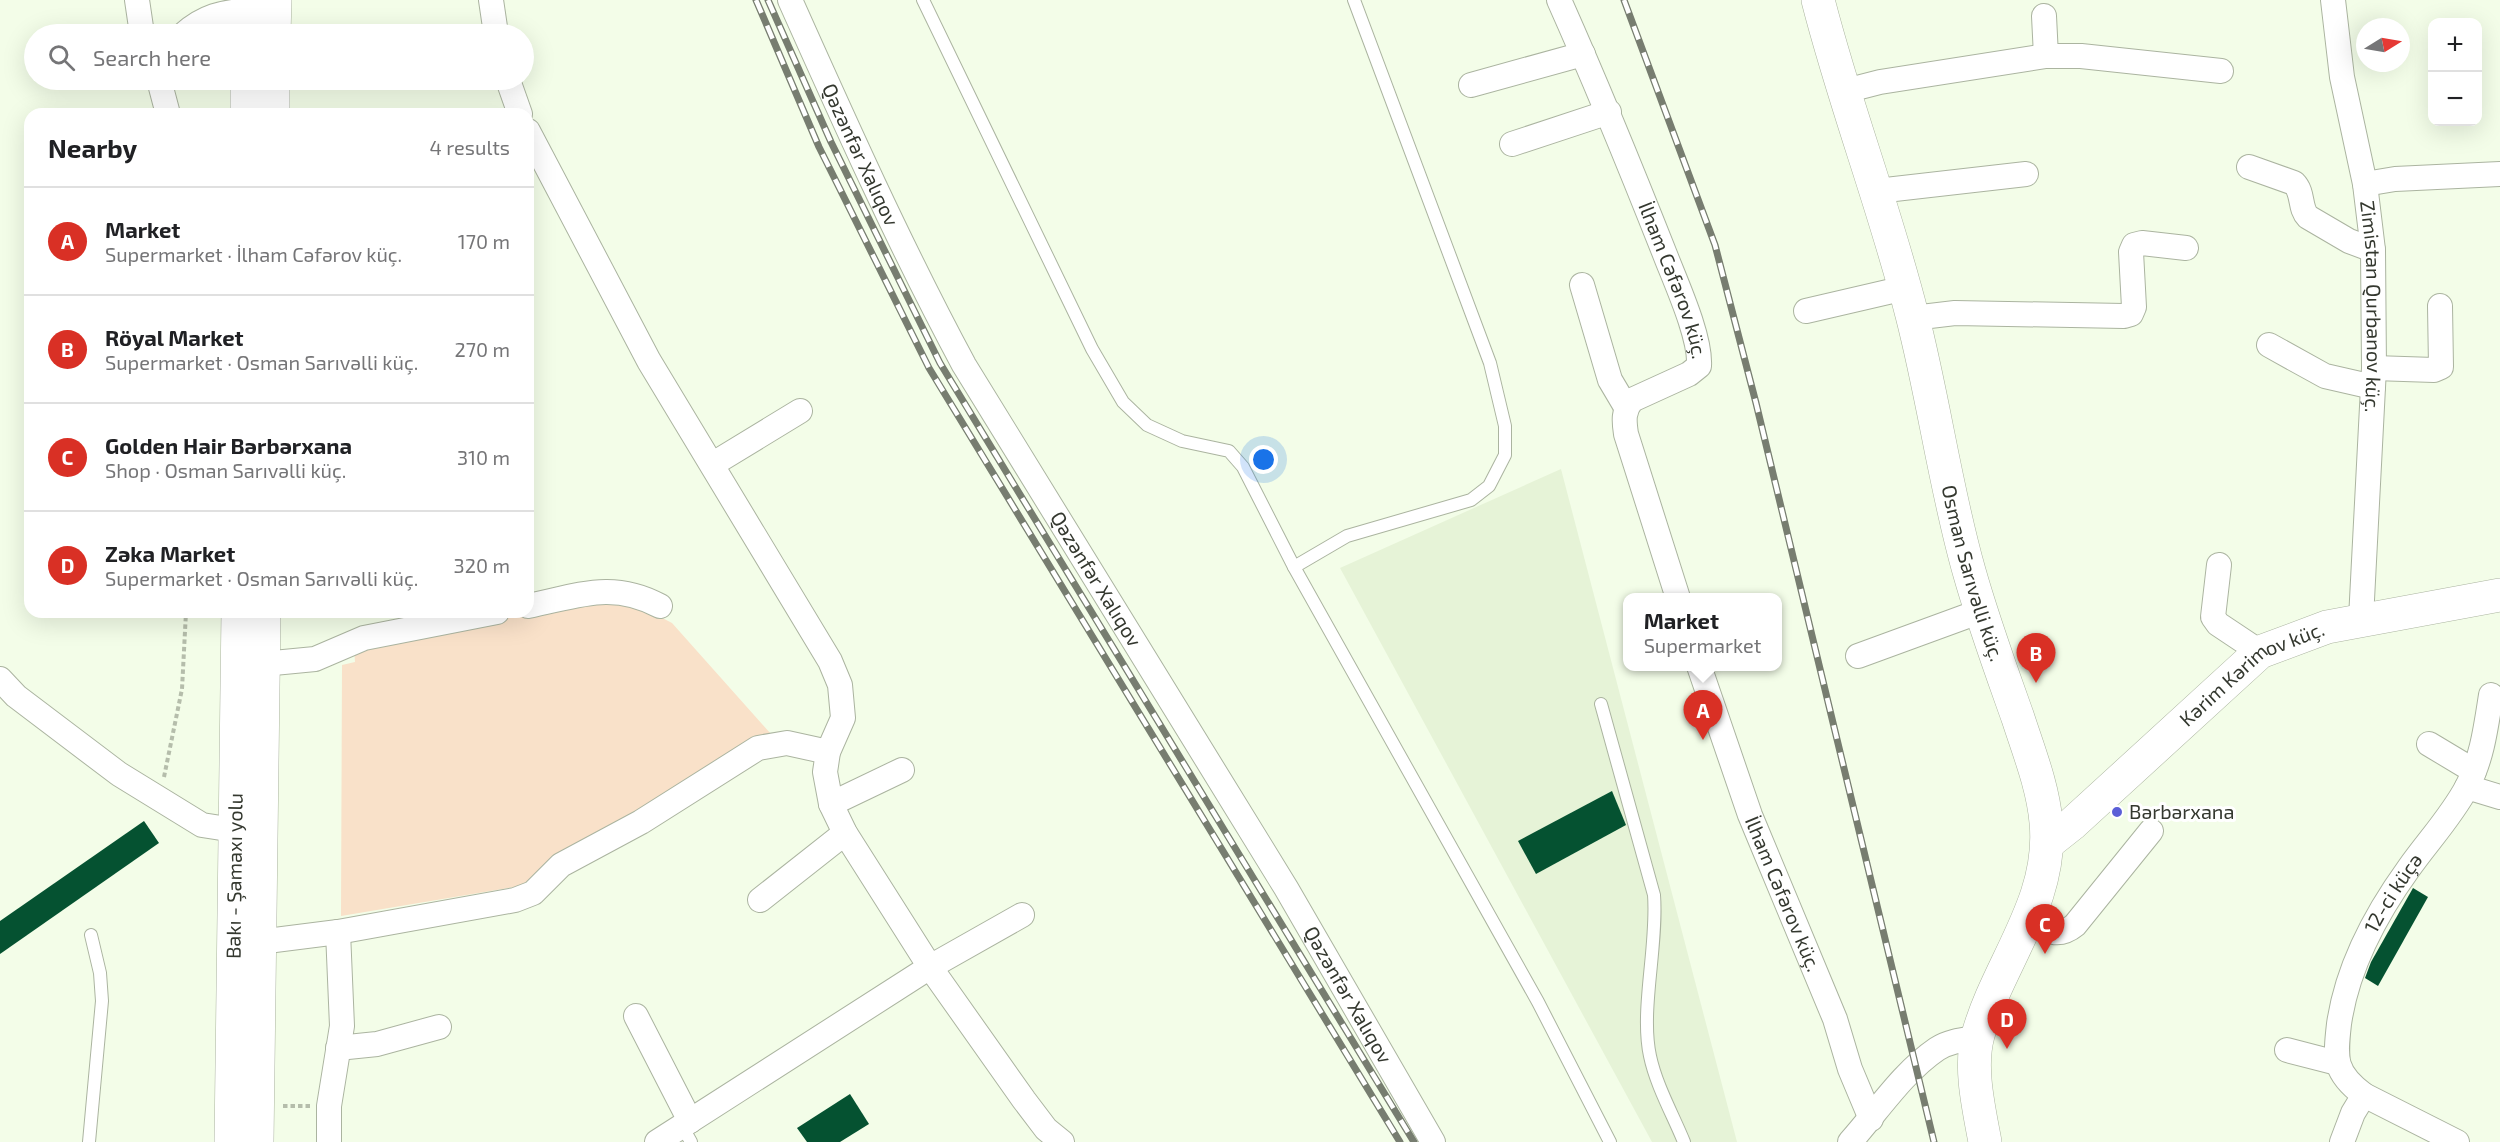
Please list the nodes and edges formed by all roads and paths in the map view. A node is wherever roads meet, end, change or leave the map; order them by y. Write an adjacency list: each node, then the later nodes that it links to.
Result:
1 (137, 0): 11 (street)
2 (491, 0): 14 (street)
3 (790, 0): 101 (street, Qəzənfər Xalıqov)
4 (923, 0): 48 (lane)
5 (1354, 0): 48 (lane)
6 (1560, 0): 15 (street, İlham Cəfərov küç.)
7 (1818, 0): 23 (main road, Osman Sarıvəlli küç.)
8 (2333, 0): 34 (street, Zimistan Qurbanov küç.)
9 (255, 11): 12 (street); 13 (main road)
10 (2044, 16): 16 (street)
11 (141, 24)
12 (198, 24)
13 (266, 24)
14 (495, 24)
15 (1583, 54): 18 (street); 28 (street, İlham Cəfərov küç.)
16 (2046, 56): 17 (street); 23 (street)
17 (2221, 71)
18 (1471, 85)
19 (162, 90): 24 (street)
20 (247, 90): 25 (main road)
21 (273, 90): 26 (main road)
22 (512, 90): 27 (street)
23 (1845, 92): 35 (main road, Osman Sarıvəlli küç.)
24 (166, 108)
25 (247, 108)
26 (273, 108)
27 (518, 108)
28 (1609, 112): 30 (street); 44 (street, İlham Cəfərov küç.)
29 (534, 142): 46 (street)
30 (1512, 144)
31 (2249, 166): 37 (street)
32 (2026, 174): 35 (street)
33 (2500, 174): 34 (street)
34 (2365, 184): 37 (street, Zimistan Qurbanov küç.)
35 (1877, 191): 39 (main road, Osman Sarıvəlli küç.)
36 (2186, 248): 39 (street)
37 (2373, 250): 43 (street, Zimistan Qurbanov küç.)
38 (1581, 285): 44 (street)
39 (1909, 303): 41 (street); 53 (main road, Osman Sarıvəlli küç.)
40 (2440, 306): 43 (street)
41 (1806, 311)
42 (2268, 345): 43 (street)
43 (2374, 378): 58 (street, Zimistan Qurbanov küç.)
44 (1626, 407): 49 (street)
45 (800, 411): 46 (street)
46 (713, 464): 67 (street)
47 (2219, 565): 59 (street)
48 (1294, 567): 102 (lane)
49 (1677, 593)
50 (2500, 595): 58 (main road, Kərim Kərimov küç.)
51 (534, 605): 52 (street)
52 (660, 606)
53 (1981, 611): 60 (street); 76 (main road, Osman Sarıvəlli küç.)
54 (186, 618): 71 (path)
55 (238, 618): 73 (main road, Bakı - Şamaxı yolu)
56 (264, 618): 61 (main road, Bakı - Şamaxı yolu)
57 (466, 618): 61 (street)
58 (2361, 619): 59 (main road, Kərim Kərimov küç.)
59 (2260, 652): 76 (main road, Kərim Kərimov küç.)
60 (1858, 656)
61 (263, 664): 82 (main road, Bakı - Şamaxı yolu)
62 (1701, 671): 93 (street, İlham Cəfərov küç.)
63 (5, 692): 71 (street)
64 (2491, 695): 69 (street, 12-ci küçə)
65 (1601, 704): 103 (lane)
66 (2429, 744): 69 (street)
67 (828, 752): 72 (street); 80 (street)
68 (902, 770): 72 (street)
69 (2470, 779): 70 (street); 89 (street, 12-ci küçə)
70 (2500, 797)
71 (159, 798): 73 (street)
72 (831, 804): 75 (street)
73 (234, 830): 96 (main road, Bakı - Şamaxı yolu)
74 (2151, 831): 79 (street)
75 (845, 833): 77 (street); 83 (street)
76 (2048, 843): 79 (main road, Osman Sarıvəlli küç.)
77 (760, 900)
78 (1022, 915): 83 (street)
79 (2028, 922): 86 (main road, Osman Sarıvəlli küç.)
80 (338, 933): 82 (street); 87 (street)
81 (91, 935): 95 (lane)
82 (259, 942): 97 (main road, Bakı - Şamaxı yolu)
83 (930, 967): 94 (street); 100 (street)
84 (636, 1016): 94 (street)
85 (439, 1027): 87 (street)
86 (1977, 1038): 93 (street); 105 (main road, Osman Sarıvəlli küç.)
87 (338, 1048): 91 (street)
88 (2287, 1050): 89 (street)
89 (2337, 1063): 90 (street)
90 (2364, 1095): 106 (street); 107 (street)
91 (329, 1106): 92 (path); 98 (street)
92 (283, 1114)
93 (1871, 1119): 104 (street)
94 (688, 1130): 99 (street)
95 (89, 1142)
96 (231, 1142)
97 (257, 1142)
98 (329, 1142)
99 (657, 1142)
100 (1062, 1142)
101 (1433, 1142)
102 (1610, 1142)
103 (1684, 1142)
104 (1850, 1142)
105 (1985, 1142)
106 (2342, 1142)
107 (2457, 1142)

